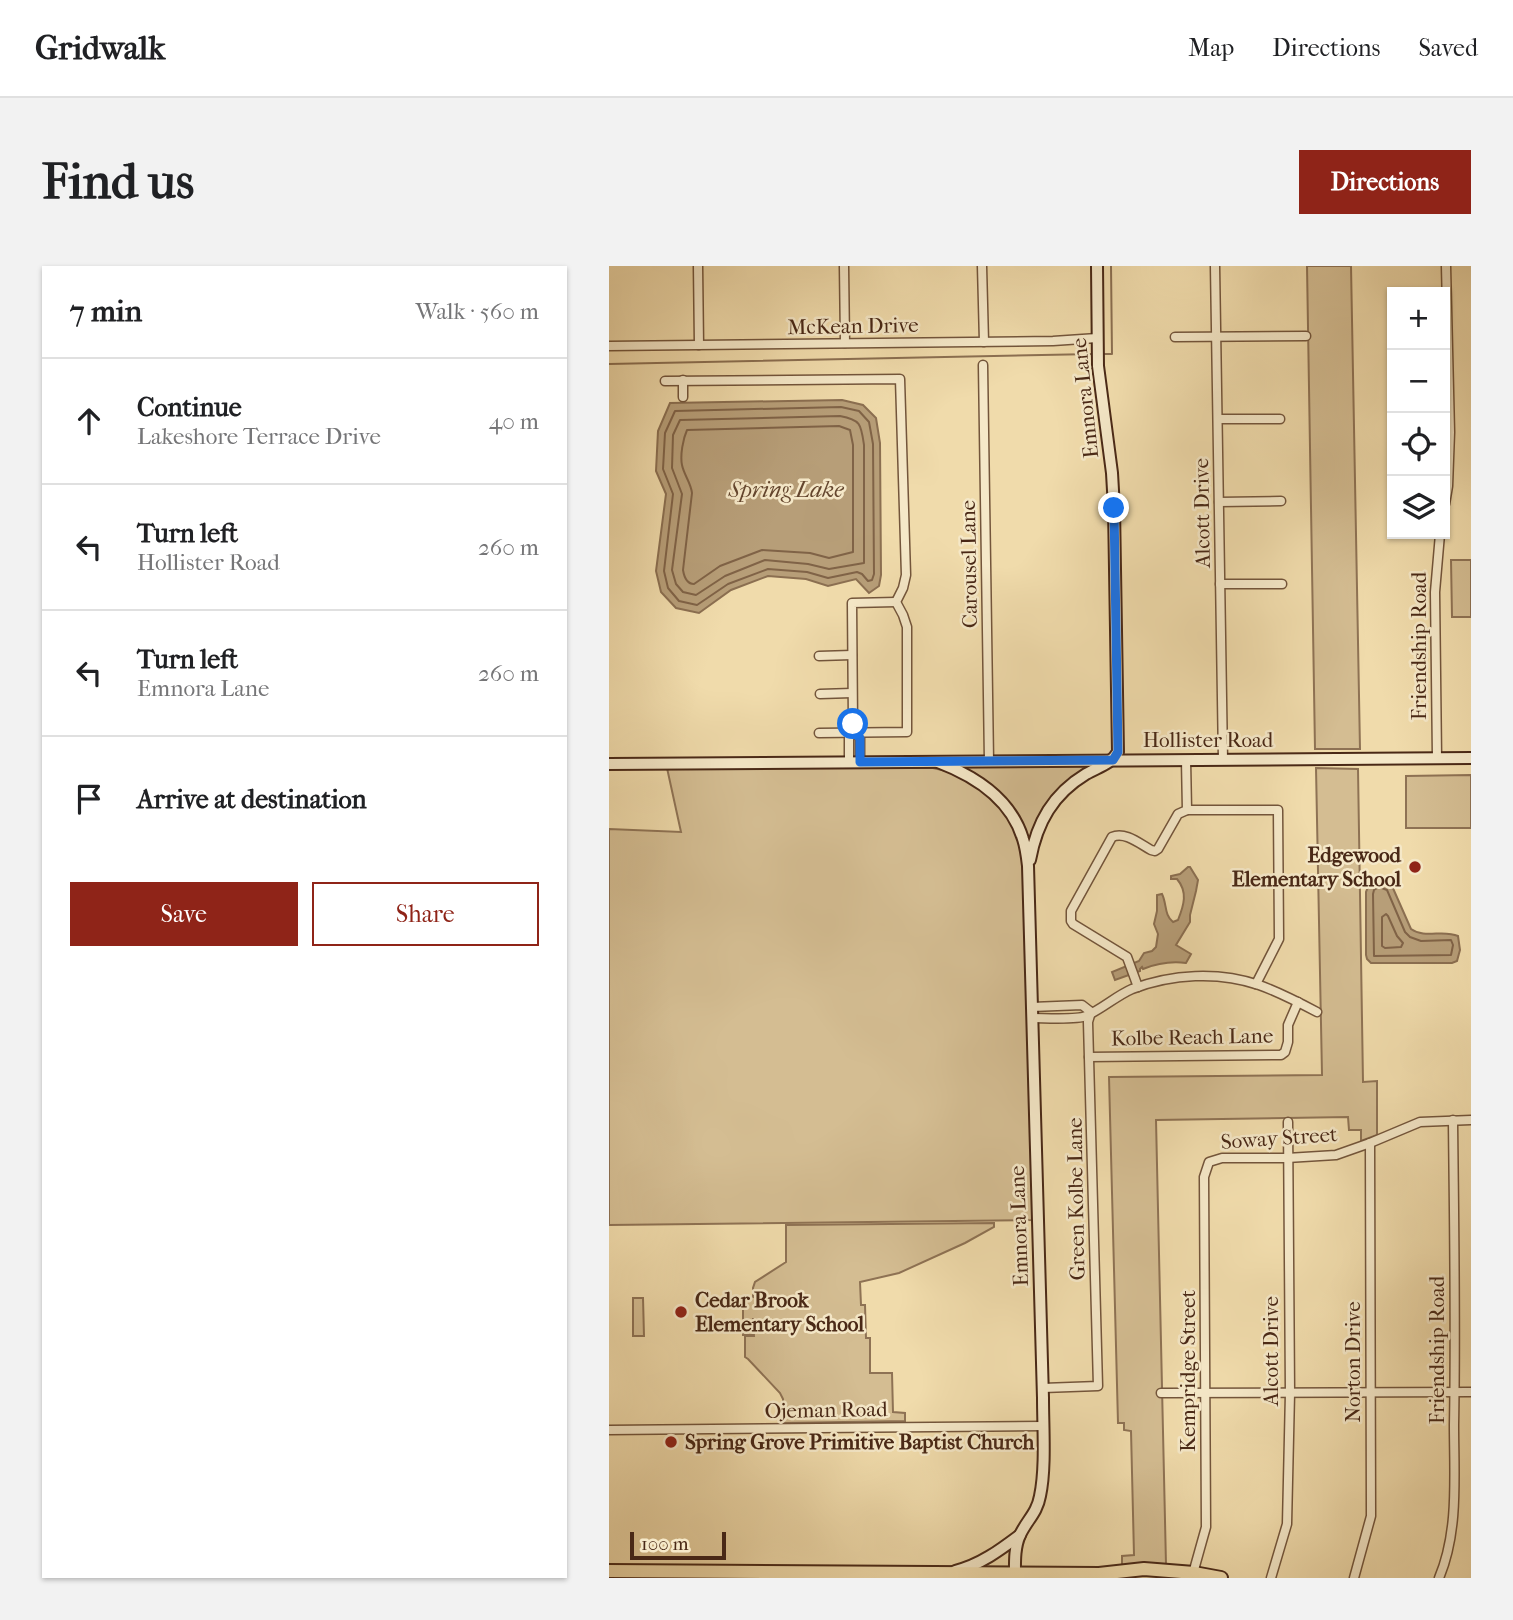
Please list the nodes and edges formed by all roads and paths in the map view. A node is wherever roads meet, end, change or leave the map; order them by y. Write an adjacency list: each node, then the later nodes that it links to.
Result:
1 (698, 266): 13 (street)
2 (843, 266): 12 (street)
3 (982, 266): 11 (street)
4 (1097, 266): 10 (street, Emnora Lane)
5 (1215, 266): 9 (street, Alcott Drive)
6 (1446, 266): 21 (street)
7 (1306, 336): 9 (street)
8 (1175, 337): 9 (street)
9 (1217, 337): 19 (street, Alcott Drive)
10 (1097, 338): 11 (street, McKean Drive); 36 (street, Emnora Lane)
11 (984, 342): 12 (street, McKean Drive)
12 (845, 343): 13 (street, McKean Drive)
13 (699, 345): 14 (street, McKean Drive)
14 (609, 346)
15 (983, 365): 38 (street, Carousel Lane)
16 (683, 380): 17 (street); 18 (street); 27 (street)
17 (664, 381)
18 (683, 397)
19 (1219, 419): 20 (street); 23 (street, Alcott Drive)
20 (1280, 419)
21 (1448, 476)
22 (1281, 501): 23 (street)
23 (1219, 502): 25 (street, Alcott Drive)
24 (1440, 539): 34 (street, Friendship Road)
25 (1220, 584): 26 (street); 37 (street, Alcott Drive)
26 (1282, 584)
27 (896, 601): 28 (street); 33 (street)
28 (852, 655): 29 (street); 31 (street)
29 (819, 656)
30 (820, 694): 31 (street)
31 (852, 694): 33 (street)
32 (819, 733): 33 (street)
33 (854, 733): 39 (street)
34 (1437, 758): 35 (street, Hollister Road); 37 (street, Hollister Road)
35 (1471, 758)
36 (1113, 760): 38 (street, Hollister Road); 42 (street, Hollister Road); 44 (street, Emnora Lane)
37 (1223, 760): 42 (street, Hollister Road)
38 (989, 761): 40 (street, Hollister Road)
39 (855, 762): 40 (street, Hollister Road); 41 (street, Hollister Road)
40 (937, 762): 44 (street, Emnora Lane)
41 (609, 764)
42 (1187, 764): 43 (street)
43 (1187, 810): 45 (street); 46 (street)
44 (1028, 866): 50 (street, Emnora Lane)
45 (1137, 983): 46 (street); 48 (street)
46 (1256, 984): 47 (street)
47 (1298, 1002): 49 (street); 51 (street, Kolbe Reach Lane)
48 (1091, 1012): 50 (street); 51 (street, Green Kolbe Lane)
49 (1317, 1012)
50 (1033, 1013): 58 (street, Emnora Lane)
51 (1089, 1057): 58 (street, Green Kolbe Lane)
52 (1453, 1120): 53 (street, Soway Street); 55 (street, Soway Street); 59 (street, Friendship Road)
53 (1471, 1120)
54 (1289, 1122): 56 (street, Alcott Drive)
55 (1370, 1143): 56 (street, Soway Street); 64 (street, Norton Drive)
56 (1287, 1158): 57 (street, Soway Street); 63 (street, Alcott Drive)
57 (1209, 1162): 62 (street, Kempridge Street)
58 (1043, 1388): 65 (street, Emnora Lane)
59 (1455, 1392): 60 (street); 64 (street); 80 (street, Friendship Road)
60 (1471, 1392)
61 (1161, 1393): 62 (street)
62 (1205, 1393): 63 (street); 73 (street, Kempridge Street)
63 (1290, 1393): 64 (street); 78 (street, Alcott Drive)
64 (1371, 1393): 79 (street, Norton Drive)
65 (1043, 1426): 66 (street, Ojeman Road); 67 (street, Emnora Lane)
66 (609, 1430)
67 (1020, 1535): 69 (street); 75 (street, Emnora Lane)
68 (609, 1571): 70 (main road)
69 (943, 1573): 74 (main road); 75 (main road)
70 (658, 1575): 71 (main road)
71 (734, 1575): 72 (main road)
72 (818, 1575): 74 (main road)
73 (1193, 1575): 76 (main road); 77 (main road)
74 (905, 1576)
75 (1015, 1576): 76 (main road)
76 (1100, 1576)
77 (1221, 1578)
78 (1271, 1578)
79 (1354, 1578)
80 (1439, 1578)

